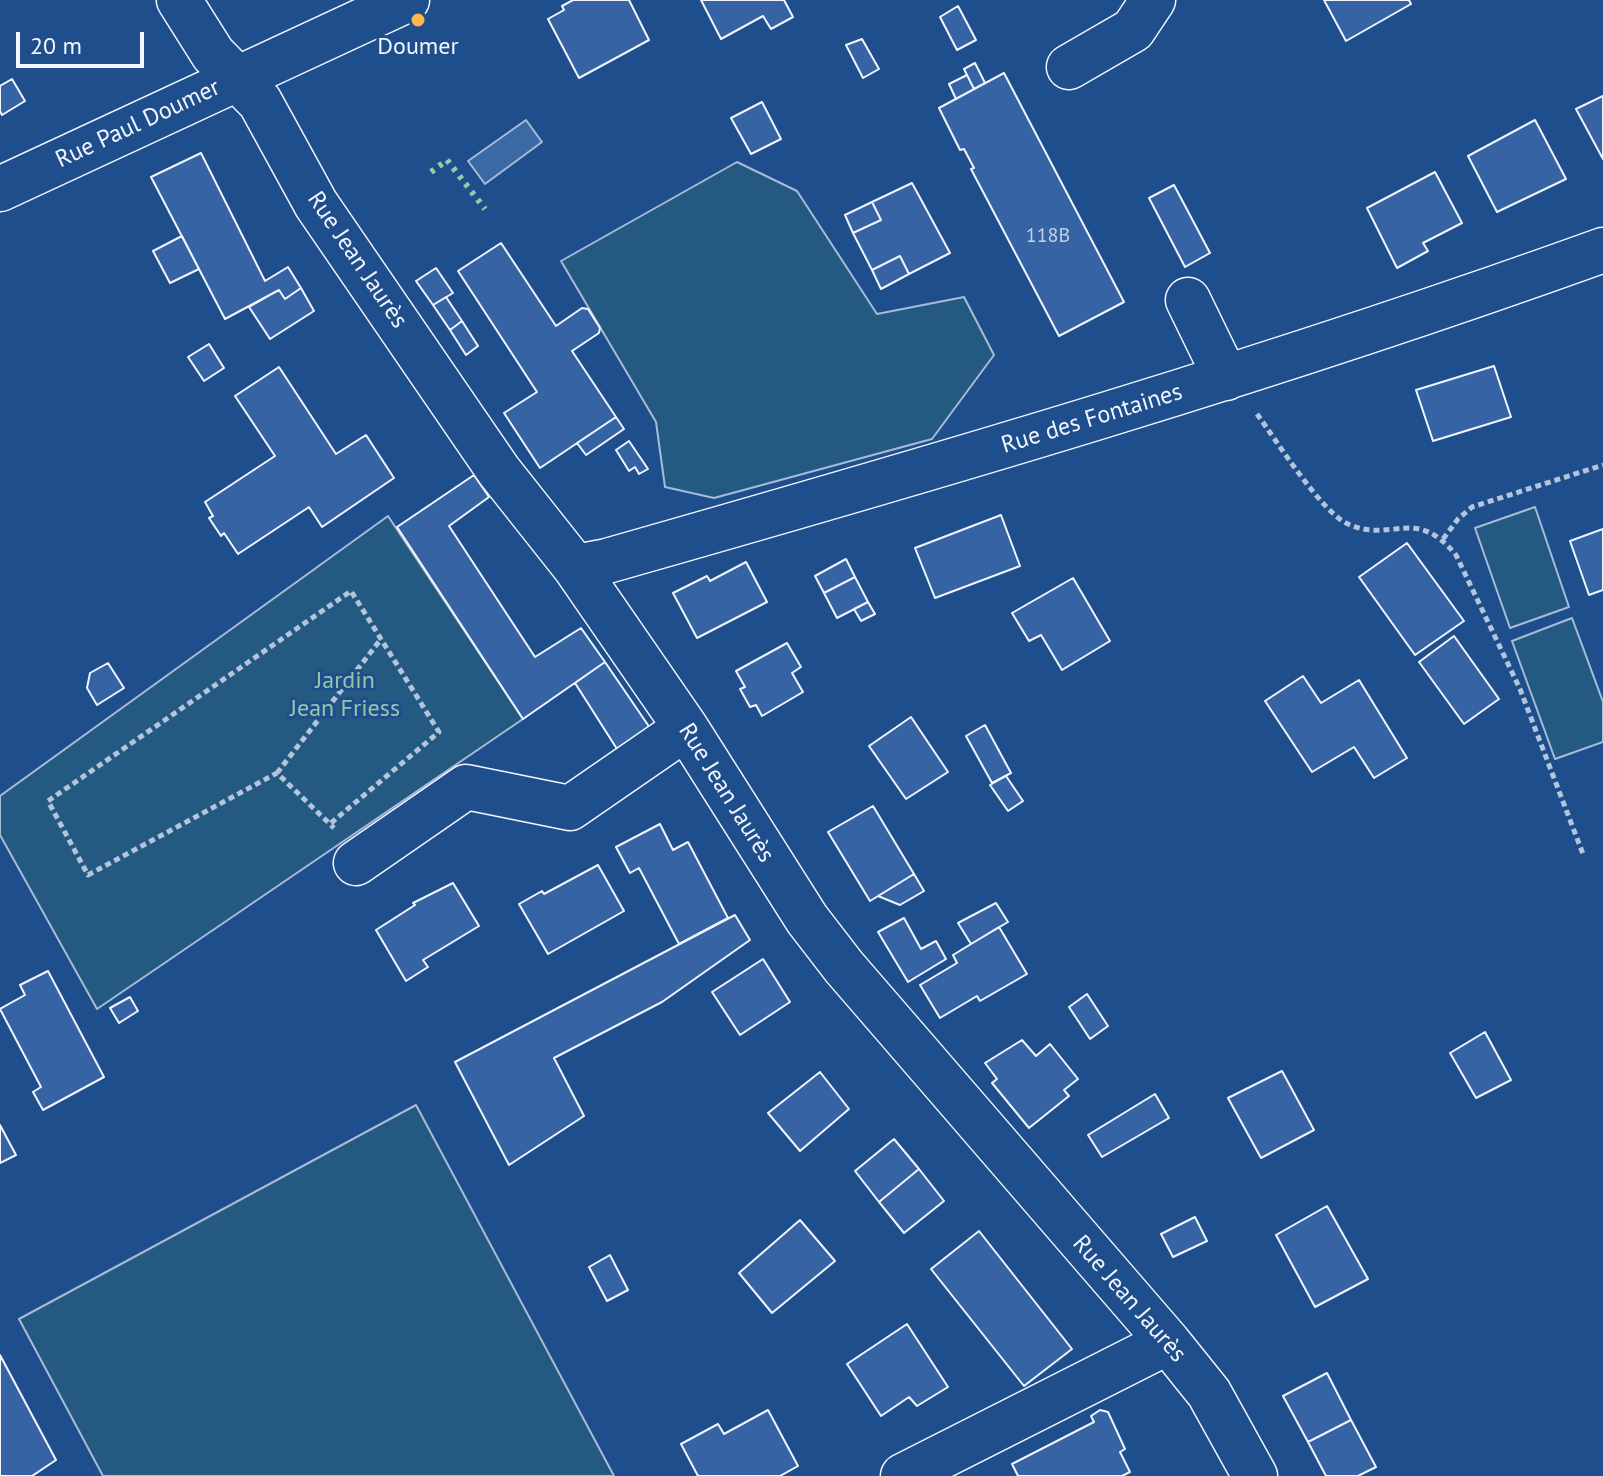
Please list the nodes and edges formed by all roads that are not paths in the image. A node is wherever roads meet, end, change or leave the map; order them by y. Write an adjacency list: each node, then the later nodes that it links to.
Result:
1 (179, 0): 5 (street, Rue Jean Jaurès)
2 (407, 0): 5 (street, Rue Paul Doumer)
3 (1153, 0): 4 (street)
4 (1069, 67)
5 (238, 78): 6 (street, Rue Paul Doumer); 10 (street, Rue Jean Jaurès)
6 (0, 189)
7 (1603, 250): 9 (street, Rue des Fontaines)
8 (1188, 300): 9 (street)
9 (1232, 376): 10 (street, Rue des Fontaines)
10 (575, 567): 11 (street, Rue Jean Jaurès)
11 (686, 728): 12 (street); 13 (street, Rue Jean Jaurès)
12 (356, 863)
13 (1168, 1342): 14 (street); 15 (street, Rue Jean Jaurès)
14 (903, 1476)
15 (1255, 1476)

